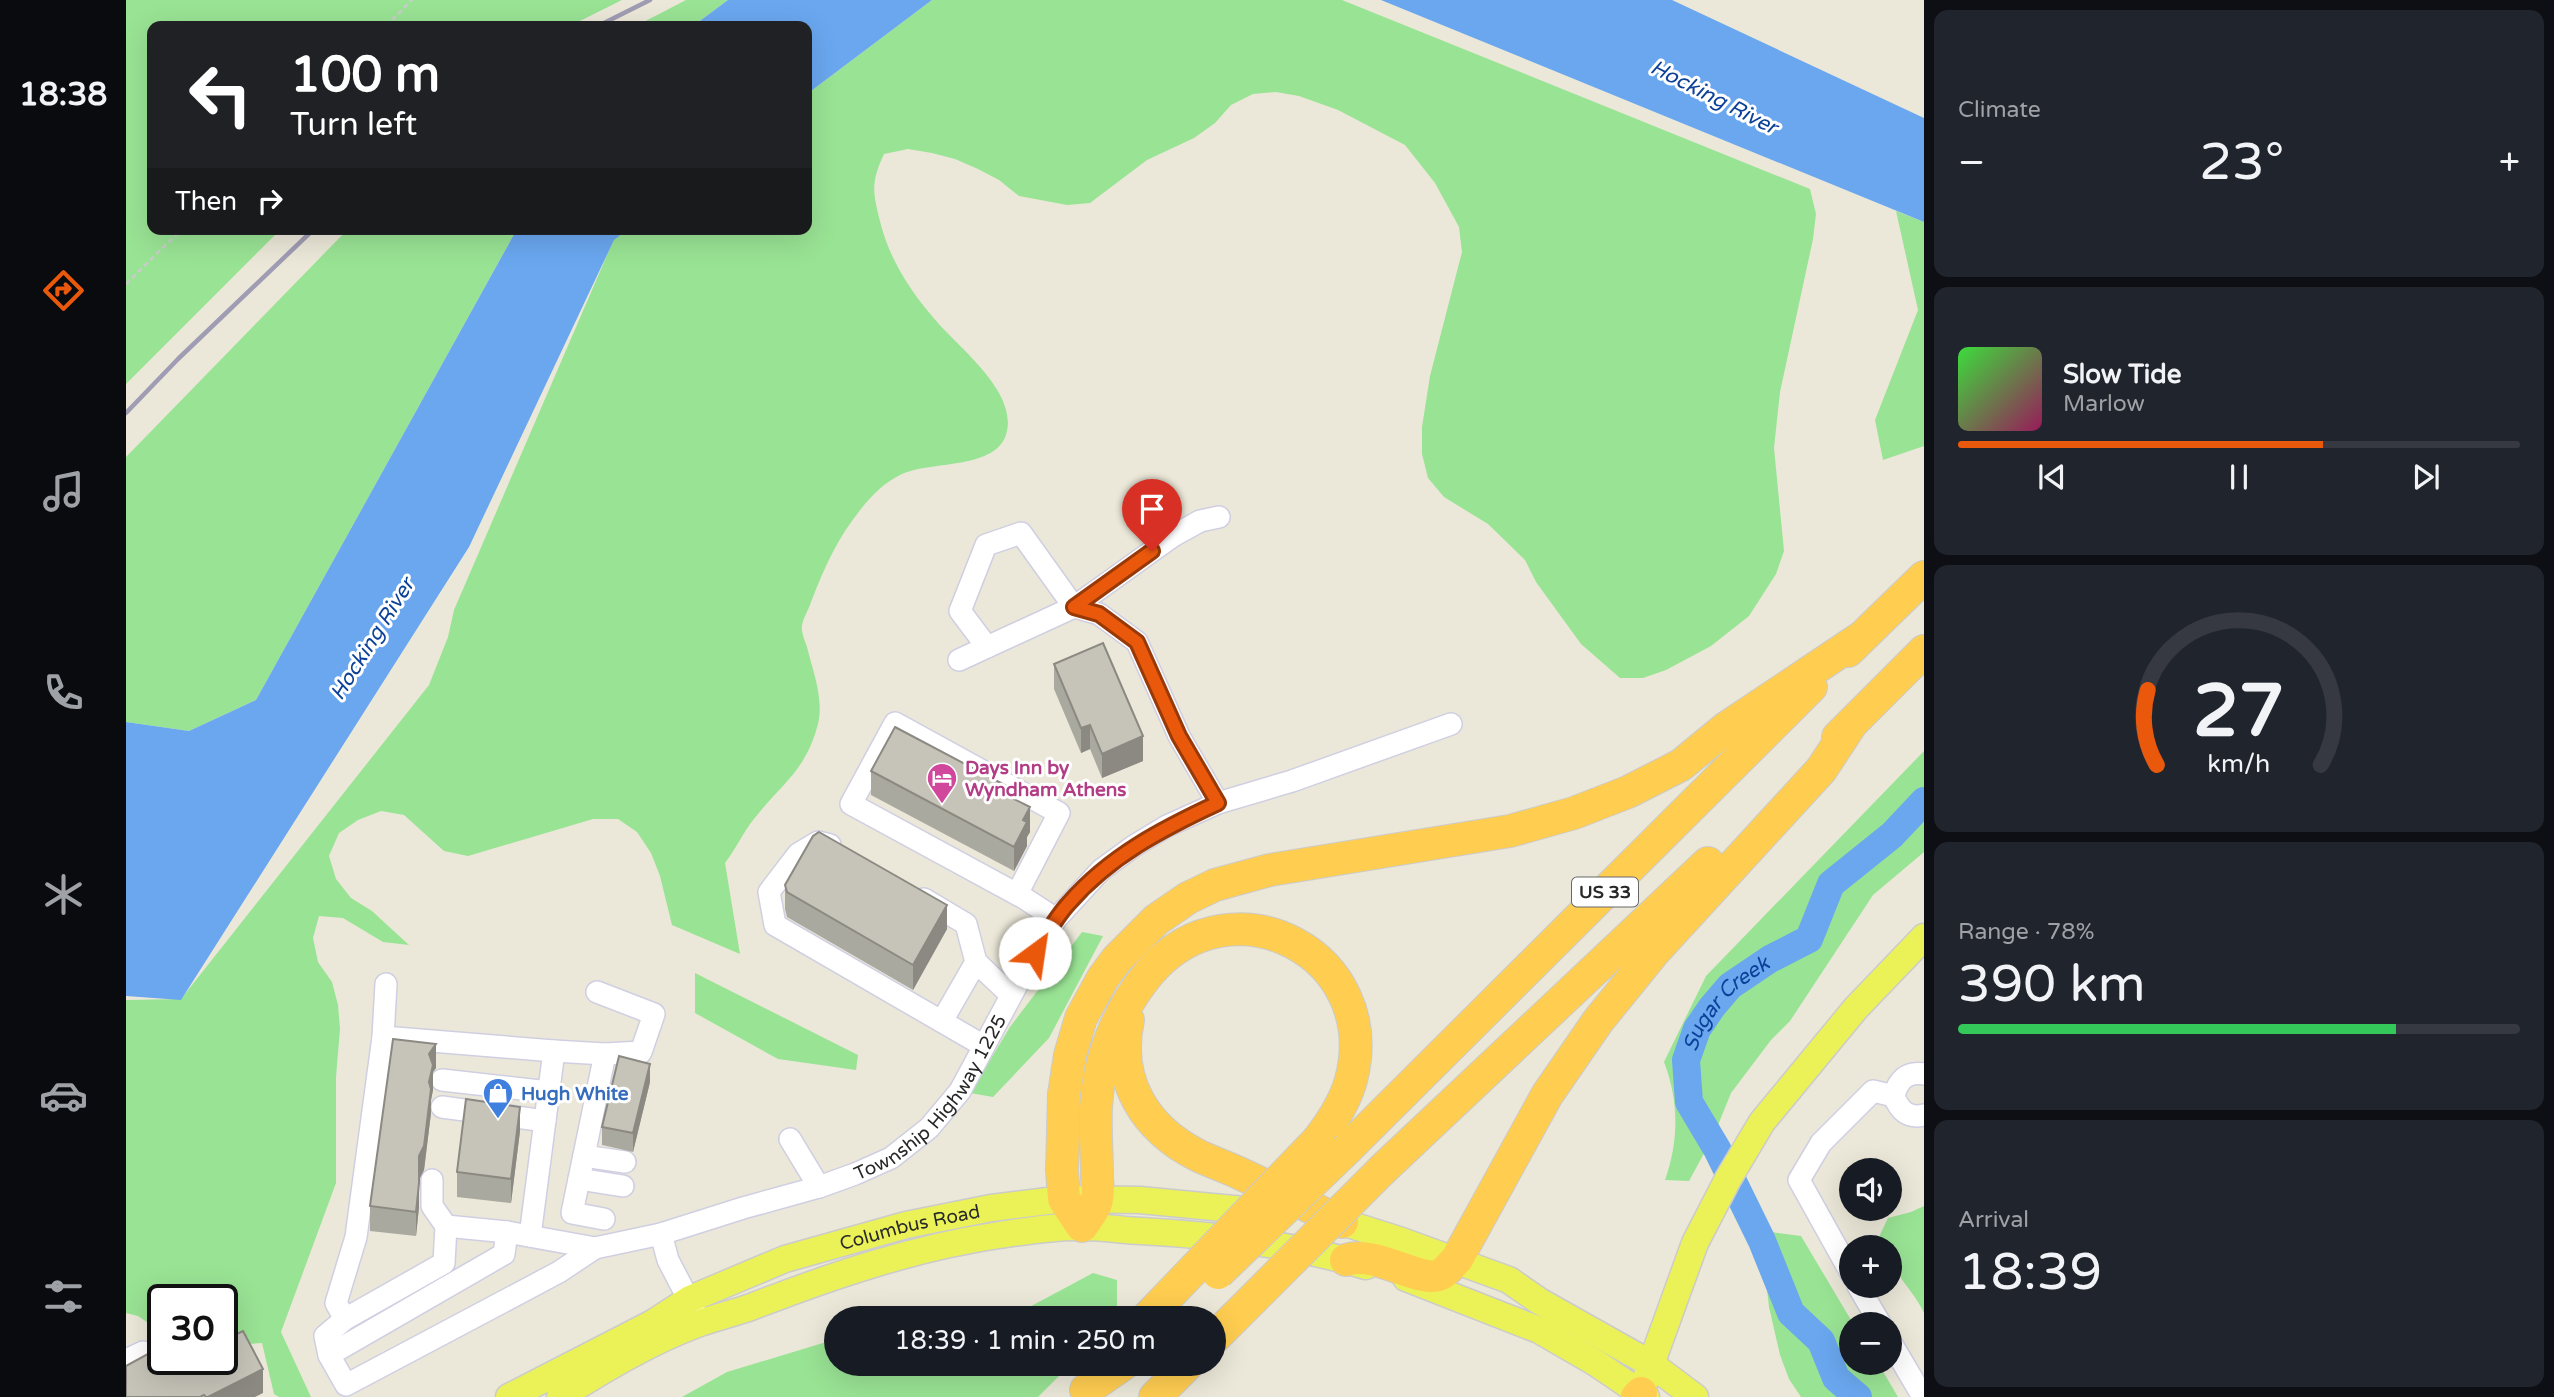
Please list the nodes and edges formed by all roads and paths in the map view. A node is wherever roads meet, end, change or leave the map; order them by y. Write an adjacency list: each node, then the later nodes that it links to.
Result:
1 (412, 0): 2 (path)
2 (391, 21)
3 (176, 235): 4 (path)
4 (126, 284)
5 (1219, 517): 7 (street)
6 (1924, 577): 8 (highway, US 33)
7 (1074, 607): 9 (street); 9 (street); 14 (street)
8 (1862, 637): 44 (highway); 58 (highway, US 33, bridge)
9 (987, 647): 11 (street)
10 (1924, 651): 12 (highway, US 33)
11 (959, 660)
12 (1852, 723): 54 (highway); 61 (highway, US 33, bridge)
13 (1451, 724): 14 (street, Township Highway 1225)
14 (1218, 803): 18 (street, Township Highway 1225)
15 (854, 855): 25 (street)
16 (910, 890): 20 (street)
17 (1017, 894): 17 (street); 18 (street)
18 (1056, 919): 24 (street, Township Highway 1225)
19 (1924, 937): 67 (main road)
20 (976, 962): 24 (street); 25 (street)
21 (386, 984): 26 (street)
22 (1137, 990): 45 (highway); 47 (highway); 57 (highway, bridge)
23 (597, 992): 29 (street)
24 (1011, 995): 27 (street, Township Highway 1225)
25 (942, 1021): 27 (street)
26 (383, 1037): 28 (street); 59 (street)
27 (984, 1046): 43 (street, Township Highway 1225)
28 (554, 1051): 29 (street); 32 (street)
29 (605, 1054): 38 (street)
30 (1924, 1074): 33 (street)
31 (442, 1080): 32 (street)
32 (549, 1093): 36 (street)
33 (1894, 1096): 35 (street); 53 (street)
34 (442, 1107): 36 (street)
35 (1924, 1115)
36 (545, 1121): 51 (street)
37 (790, 1139): 43 (street)
38 (584, 1156): 39 (street); 40 (street)
39 (625, 1163)
40 (579, 1179): 42 (street); 46 (street)
41 (432, 1180): 48 (street)
42 (623, 1186)
43 (819, 1187): 50 (street, Township Highway 1225)
44 (1064, 1199): 45 (highway); 56 (main road, Columbus Road)
45 (1090, 1213): 47 (main road, Columbus Road); 55 (main road); 60 (main road, Columbus Road)
46 (604, 1219)
47 (1342, 1222): 54 (main road, Columbus Road)
48 (446, 1226): 49 (street); 59 (street)
49 (507, 1232): 51 (street); 62 (street)
50 (661, 1234): 52 (street, Township Highway 1225); 56 (street)
51 (530, 1236): 52 (street)
52 (595, 1248): 62 (street)
53 (1839, 1252)
54 (1457, 1259): 55 (highway); 67 (main road, Columbus Road)
55 (1346, 1260): 67 (main road)
56 (690, 1299): 60 (street); 69 (main road, Columbus Road)
57 (1159, 1306)
58 (1184, 1306)
59 (345, 1319): 62 (street)
60 (701, 1323): 70 (main road, Columbus Road)
61 (1226, 1327)
62 (329, 1355)
63 (1902, 1361): 73 (street)
64 (1096, 1376): 68 (highway)
65 (1107, 1376): 68 (highway)
66 (1176, 1376): 71 (highway)
67 (1644, 1388): 72 (main road)
68 (1082, 1394)
69 (509, 1397)
70 (560, 1397)
71 (1155, 1397)
72 (1695, 1397)
73 (1923, 1397)

